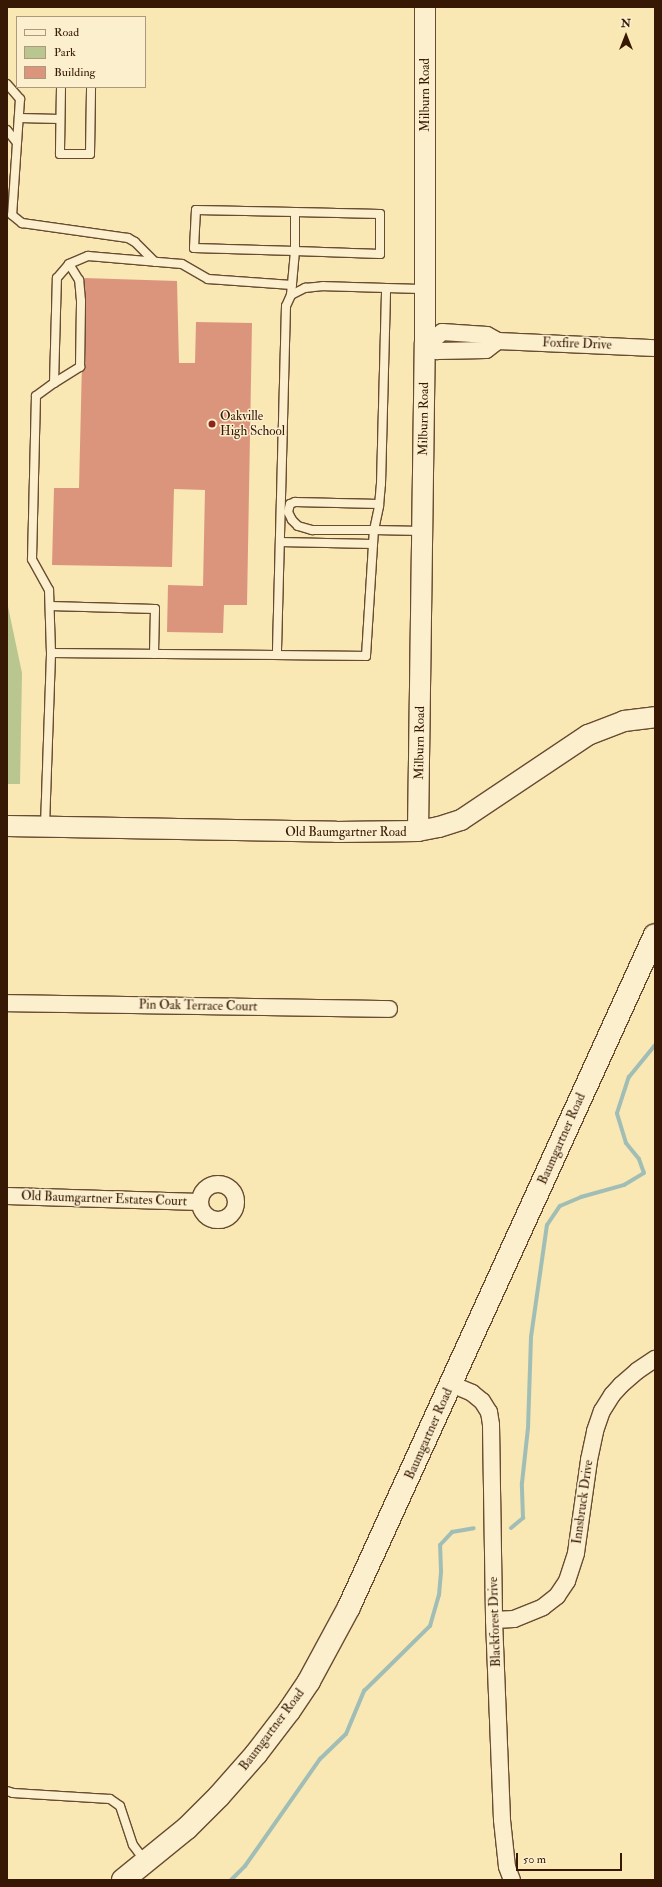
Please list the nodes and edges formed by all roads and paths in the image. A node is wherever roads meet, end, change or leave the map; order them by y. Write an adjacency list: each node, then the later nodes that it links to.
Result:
1 (425, 7): 15 (street, Milburn Road)
2 (7, 84): 5 (lane)
3 (61, 88): 6 (lane)
4 (91, 88): 6 (lane)
5 (19, 118): 6 (lane); 8 (lane)
6 (60, 119)
7 (7, 130): 8 (lane)
8 (17, 143): 11 (lane)
9 (295, 212): 10 (lane); 10 (lane); 10 (lane)
10 (295, 251): 13 (lane)
11 (155, 262): 12 (lane); 13 (lane)
12 (69, 264): 19 (lane); 19 (lane)
13 (292, 284): 16 (lane)
14 (386, 288): 15 (lane); 16 (lane); 20 (lane)
15 (426, 289): 17 (street, Milburn Road)
16 (291, 295): 23 (lane)
17 (428, 342): 18 (street, Foxfire Drive); 22 (street, Milburn Road)
18 (655, 348)
19 (54, 383): 25 (lane)
20 (379, 504): 21 (lane); 21 (lane)
21 (374, 530): 22 (lane); 24 (lane)
22 (423, 531): 32 (street, Milburn Road)
23 (280, 542): 24 (lane); 28 (lane)
24 (373, 544): 28 (lane)
25 (50, 606): 26 (lane); 27 (lane)
26 (51, 653): 27 (lane); 31 (lane)
27 (154, 654): 28 (lane)
28 (277, 655)
29 (655, 717): 32 (street, Old Baumgartner Road)
30 (7, 826): 31 (street, Old Baumgartner Road)
31 (45, 827): 32 (street, Old Baumgartner Road)
32 (418, 832)
33 (655, 935): 39 (main road, Baumgartner Road)
34 (7, 1003): 35 (street, Pin Oak Terrace Court)
35 (389, 1009)
36 (7, 1196): 37 (street, Old Baumgartner Estates Court)
37 (200, 1202)
38 (655, 1359): 40 (street, Innsbruck Drive)
39 (451, 1384): 40 (street, Blackforest Drive); 42 (main road, Baumgartner Road)
40 (494, 1620): 44 (street, Blackforest Drive)
41 (7, 1791): 42 (lane)
42 (147, 1862): 43 (main road, Baumgartner Road)
43 (124, 1880)
44 (512, 1880)

